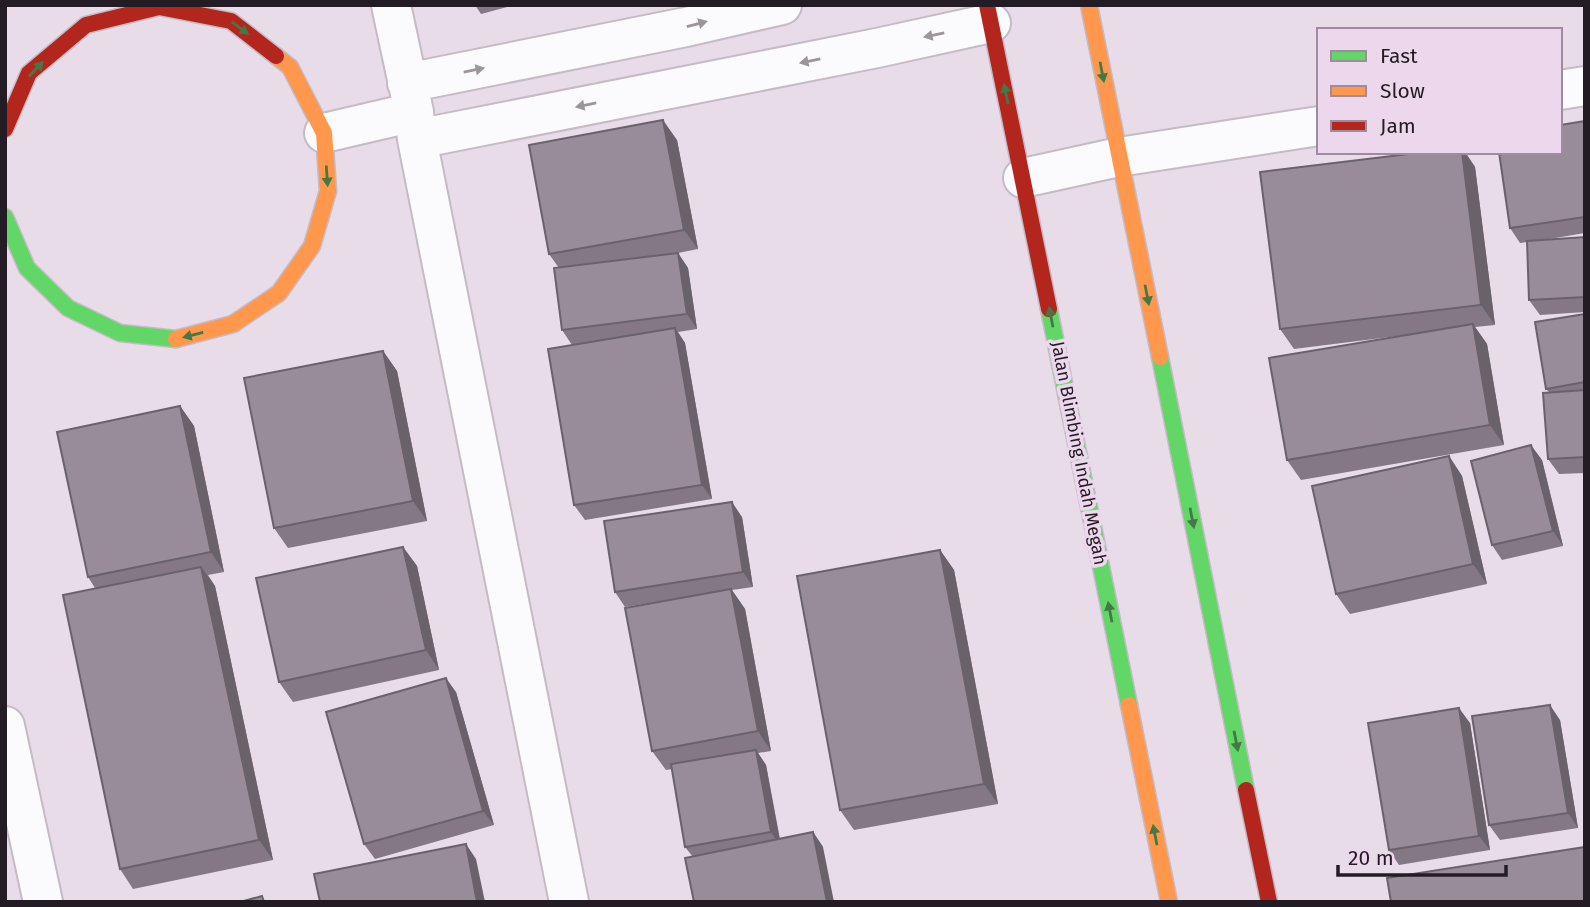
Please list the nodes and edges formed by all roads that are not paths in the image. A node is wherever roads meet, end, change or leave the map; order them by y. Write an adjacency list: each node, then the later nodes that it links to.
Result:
1 (391, 5): 7 (street)
2 (782, 5): 7 (street, one-way to 2)
3 (1089, 5): 11 (street, one-way to 11)
4 (989, 14): 7 (street, one-way to 7); 12 (street, Jalan Blimbing Indah Megah, one-way to 4)
5 (1585, 86): 6 (street)
6 (1562, 90)
7 (413, 112): 10 (street); 16 (street)
8 (1317, 126): 11 (street)
9 (5, 129): 10 (street, one-way to 10)
10 (324, 133): 13 (street, one-way to 13)
11 (1119, 157): 12 (street); 18 (street, one-way to 18)
12 (1023, 178): 17 (street, Jalan Blimbing Indah Megah, one-way to 12)
13 (5, 217)
14 (5, 726): 15 (street)
15 (43, 902)
16 (569, 902)
17 (1169, 902)
18 (1269, 902)

